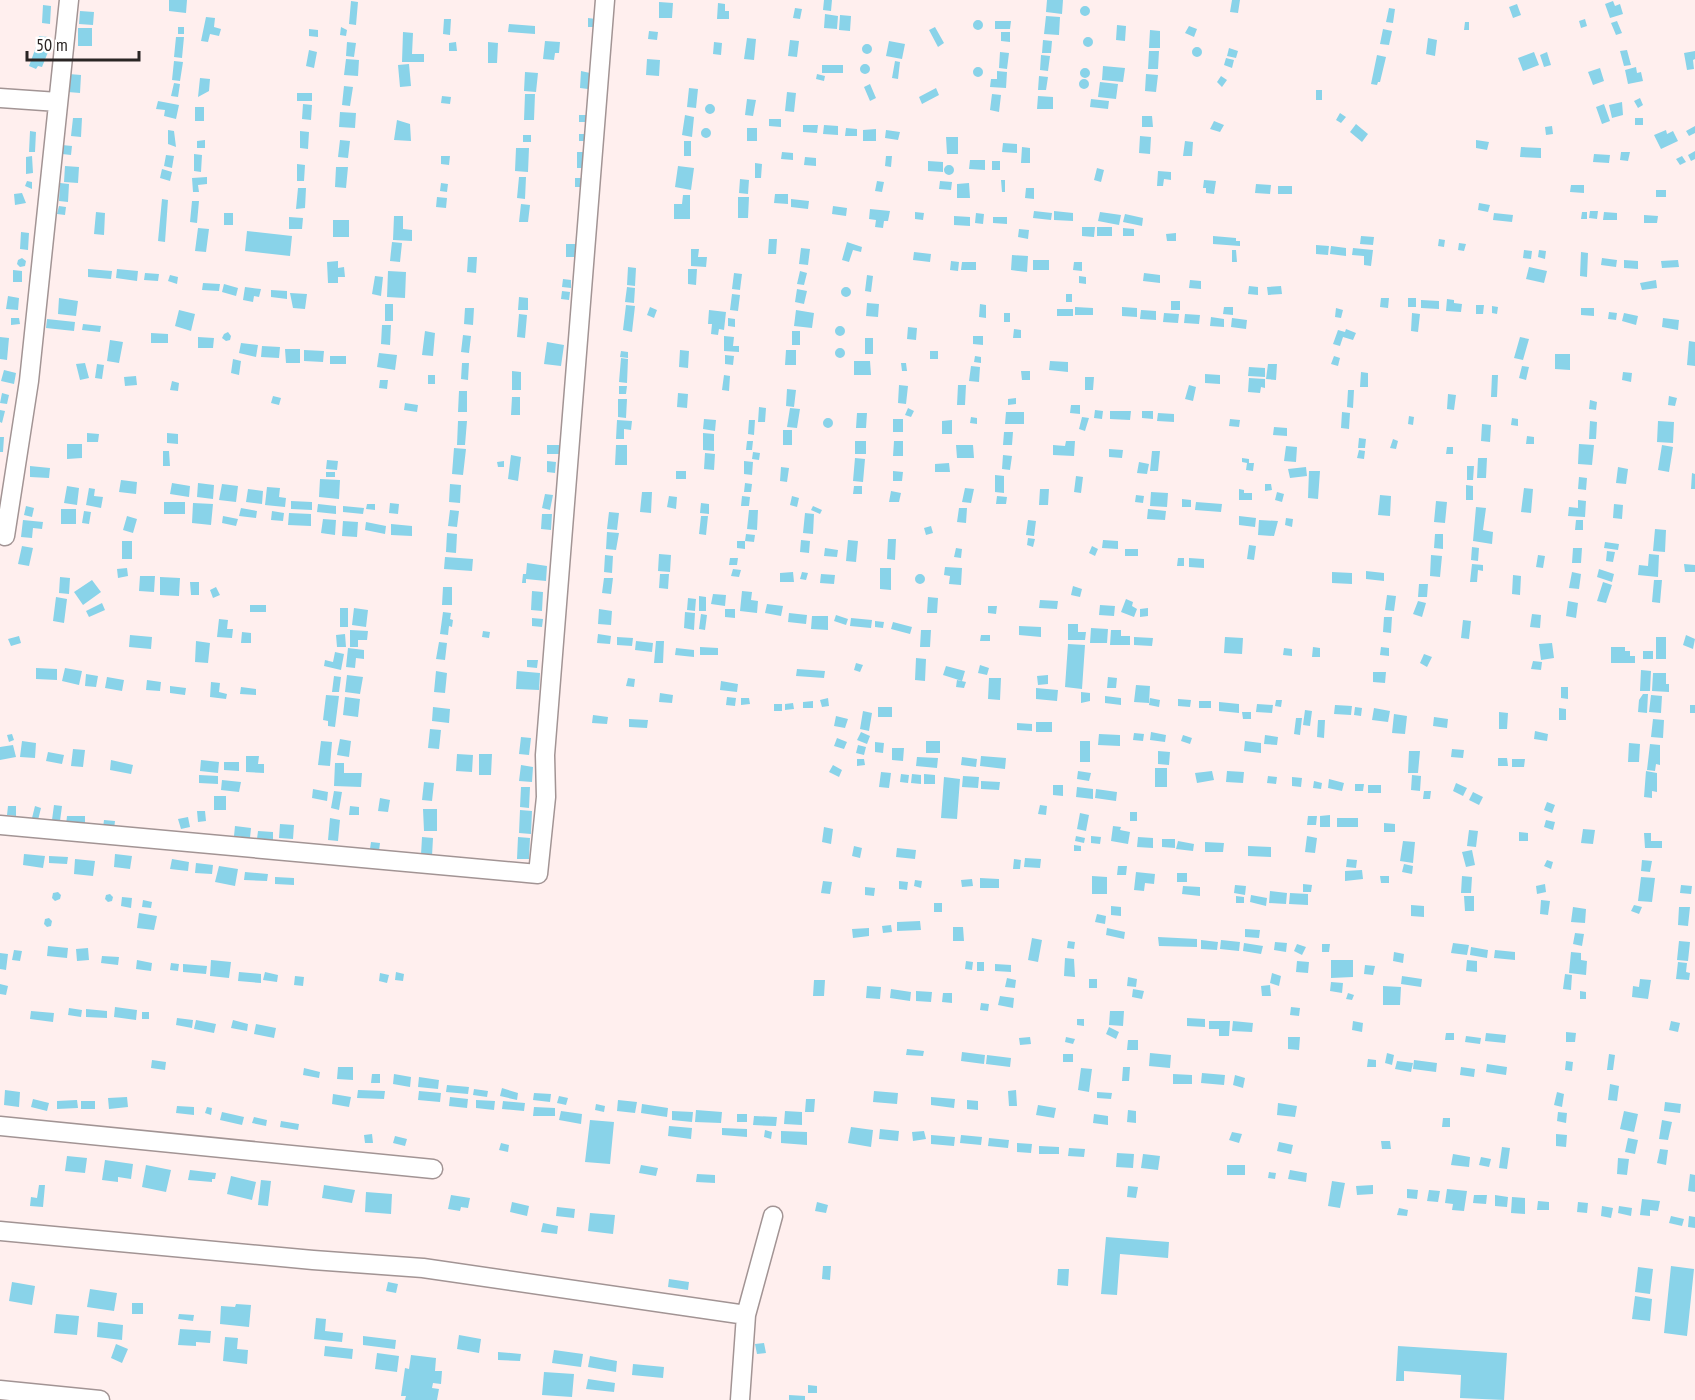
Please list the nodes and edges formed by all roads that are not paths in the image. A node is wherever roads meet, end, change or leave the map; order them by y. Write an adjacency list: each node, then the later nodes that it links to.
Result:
1 (69, 0): 4 (street)
2 (605, 0): 6 (street)
3 (0, 98): 4 (street)
4 (58, 102): 5 (street)
5 (5, 536)
6 (0, 825)
7 (0, 1126): 8 (street)
8 (433, 1169)
9 (773, 1216): 11 (street)
10 (0, 1231): 11 (street)
11 (746, 1315): 14 (street)
12 (0, 1390): 13 (street)
13 (100, 1400)
14 (740, 1400)

